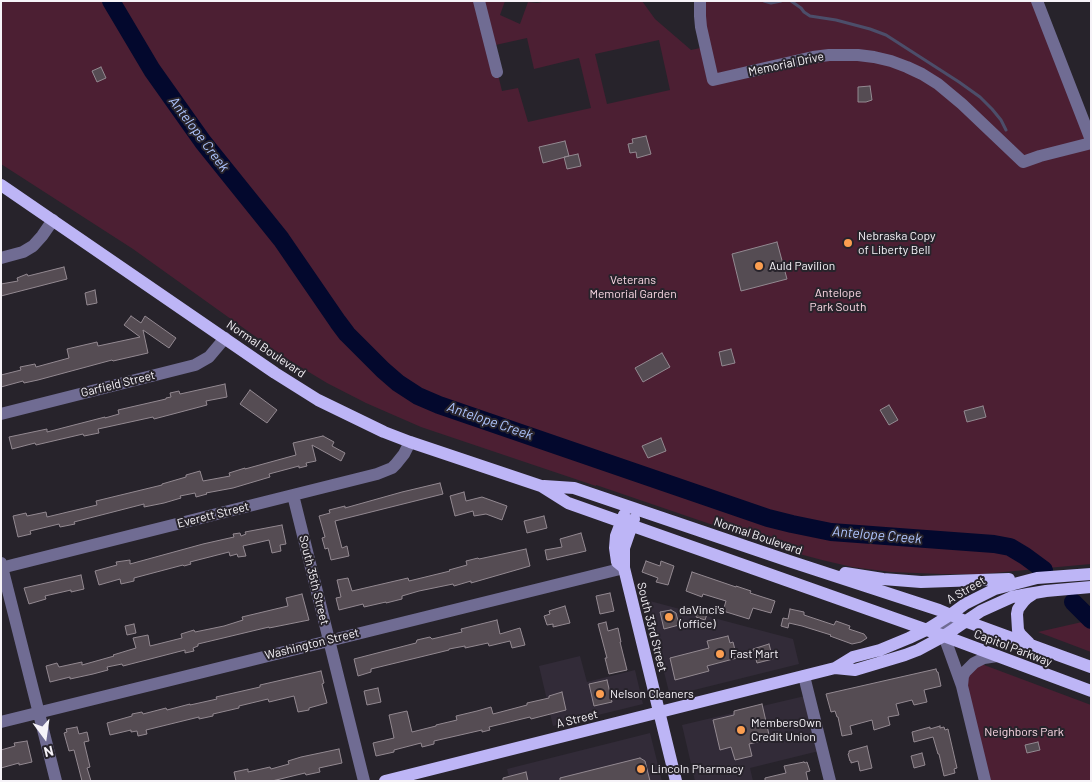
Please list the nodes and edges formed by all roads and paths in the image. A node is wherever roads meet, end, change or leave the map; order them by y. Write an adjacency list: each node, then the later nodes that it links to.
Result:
1 (479, 1): 4 (street)
2 (700, 1): 5 (street, Memorial Drive)
3 (1037, 1): 5 (street)
4 (497, 72)
5 (1091, 142)
6 (1, 185): 7 (main road, Normal Boulevard)
7 (53, 220): 8 (street); 9 (main road, Normal Boulevard)
8 (1, 258)
9 (225, 338): 10 (street, Garfield Street); 11 (main road, Normal Boulevard)
10 (1, 414)
11 (410, 442): 12 (main road, Normal Boulevard); 13 (street, Everett Street)
12 (541, 486): 14 (main road, Normal Boulevard); 15 (main road, Normal Boulevard)
13 (293, 495): 17 (street, Everett Street); 27 (street, South 35th Street)
14 (633, 508): 15 (main road, South 33rd Street); 16 (main road, Normal Boulevard)
15 (626, 524): 18 (main road, South 33rd Street); 25 (main road, Normal Boulevard)
16 (789, 561): 20 (main road); 23 (main road, Normal Boulevard)
17 (2, 566): 35 (street)
18 (624, 568): 27 (street, Washington Street); 36 (main road, South 33rd Street)
19 (1091, 574): 20 (main road, A Street)
20 (1037, 578): 23 (main road, A Street)
21 (1091, 587): 22 (main road, A Street)
22 (1037, 593): 24 (main road, A Street); 28 (main road)
23 (950, 615): 24 (main road, Normal Boulevard); 25 (main road, A Street); 26 (street)
24 (965, 621): 26 (main road, A Street); 28 (main road, Capitol Parkway)
25 (926, 630): 26 (main road, Capitol Parkway); 31 (main road, A Street)
26 (944, 636): 29 (main road, Capitol Parkway); 31 (main road, A Street); 33 (street)
27 (329, 640): 35 (street, Washington Street); 39 (street, South 35th Street)
28 (1035, 647): 30 (main road, Capitol Parkway)
29 (997, 656): 33 (street); 34 (main road, Capitol Parkway)
30 (1091, 667)
31 (835, 668): 32 (main road, A Street)
32 (804, 676): 36 (main road, A Street); 42 (street)
33 (962, 686): 43 (street)
34 (1091, 691)
35 (39, 713): 37 (street, Washington Street); 38 (street)
36 (659, 713): 40 (main road, A Street); 41 (main road, South 33rd Street)
37 (1, 722)
38 (56, 781)
39 (364, 781)
40 (385, 781)
41 (676, 781)
42 (830, 781)
43 (985, 781)

